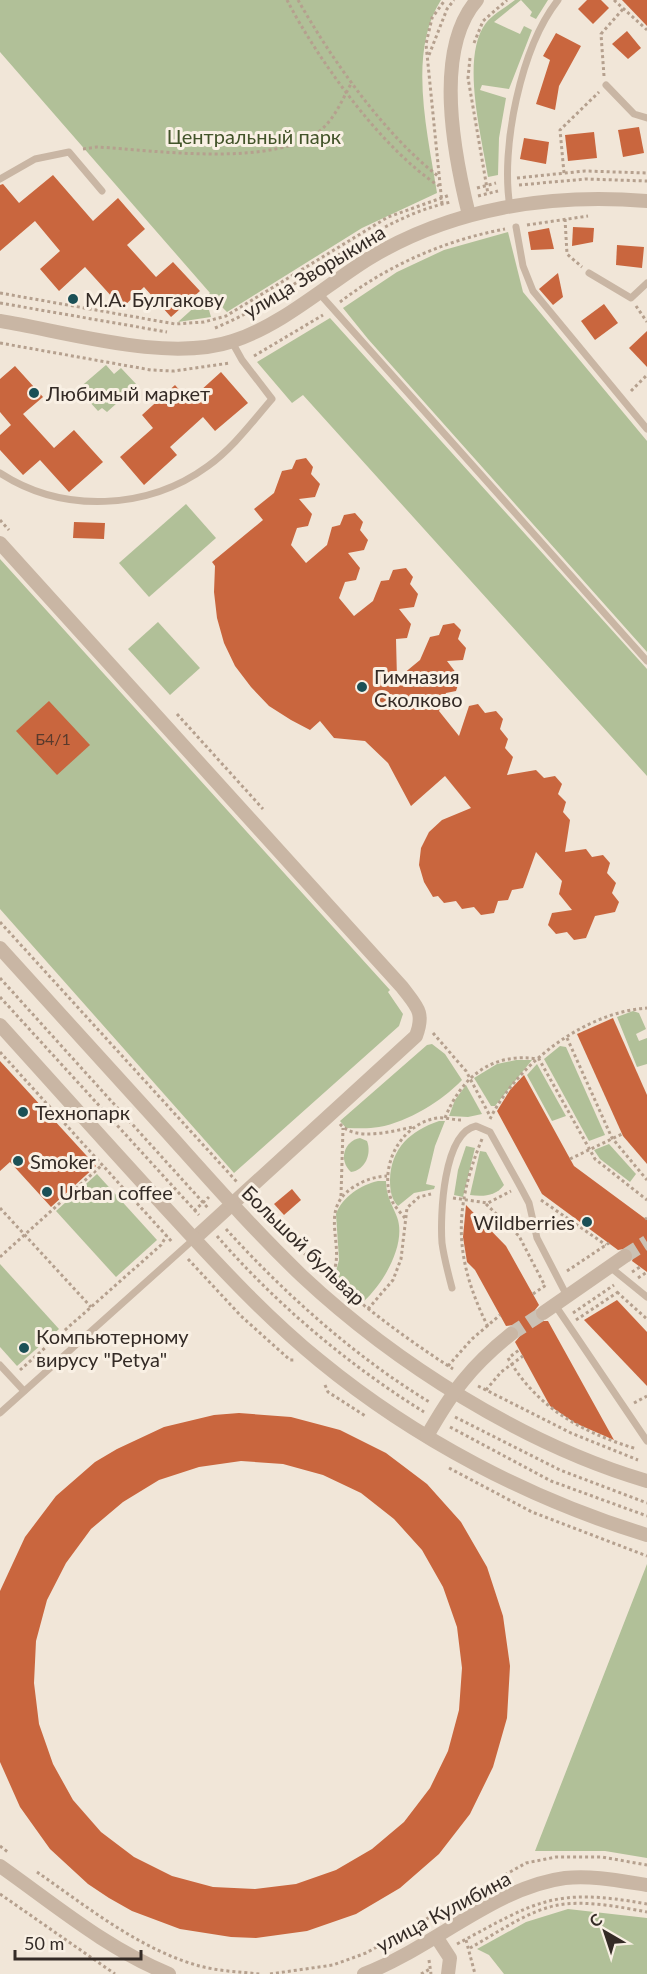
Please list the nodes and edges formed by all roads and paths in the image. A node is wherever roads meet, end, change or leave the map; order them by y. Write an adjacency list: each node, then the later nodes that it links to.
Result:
1 (287, 0): 14 (path)
2 (298, 0): 12 (path)
3 (445, 0): 11 (path)
4 (454, 0): 11 (path)
5 (477, 0): 26 (street)
6 (507, 0): 24 (path)
7 (558, 0): 22 (lane)
8 (616, 0): 9 (path)
9 (624, 8): 10 (path); 13 (path)
10 (647, 30)
11 (428, 58): 19 (path)
12 (352, 82): 14 (path); 19 (path)
13 (606, 85): 15 (lane); 17 (path)
14 (347, 92): 16 (path); 23 (path)
15 (647, 118)
16 (69, 152): 20 (lane); 25 (lane)
17 (564, 173): 18 (path); 22 (path)
18 (647, 173)
19 (438, 176): 23 (path)
20 (0, 179)
21 (647, 181): 22 (path)
22 (507, 184): 24 (path); 26 (path); 30 (lane)
23 (439, 186): 27 (path)
24 (486, 186): 26 (path)
25 (102, 191)
26 (464, 195): 27 (path); 29 (path); 31 (street)
27 (441, 197): 29 (path); 37 (path)
28 (647, 201): 30 (street, улица Зворыкина)
29 (442, 204): 42 (path)
30 (510, 207): 31 (street, улица Зворыкина)
31 (469, 215): 36 (street, улица Зворыкина)
32 (565, 219): 34 (path)
33 (516, 226): 46 (lane)
34 (589, 273): 38 (lane)
35 (647, 283): 38 (lane)
36 (318, 292): 44 (street, улица Зворыкина); 52 (lane)
37 (0, 293)
38 (631, 298): 41 (path)
39 (0, 303): 43 (path)
40 (0, 321): 44 (street, улица Зворыкина)
41 (647, 322)
42 (213, 329)
43 (176, 333)
44 (232, 342): 48 (lane)
45 (647, 375): 46 (path)
46 (622, 399): 47 (lane)
47 (647, 429)
48 (0, 473)
49 (0, 520): 50 (path)
50 (16, 538)
51 (0, 543): 60 (street)
52 (647, 661)
53 (172, 709): 54 (path)
54 (268, 815)
55 (0, 922): 77 (path)
56 (0, 948): 85 (street, Большой бульвар)
57 (0, 978): 87 (path)
58 (0, 997): 87 (path)
59 (647, 1008): 62 (path)
60 (422, 1020): 65 (path); 85 (street)
61 (0, 1025): 93 (street)
62 (567, 1038): 64 (path); 73 (path)
63 (0, 1052): 76 (path)
64 (539, 1059): 65 (path); 66 (path); 74 (path)
65 (469, 1077): 66 (path); 68 (path)
66 (490, 1115): 67 (path); 71 (path)
67 (481, 1117)
68 (445, 1118): 69 (path); 70 (path)
69 (469, 1120)
70 (418, 1126): 78 (path); 81 (path)
71 (486, 1128): 80 (lane); 103 (lane); 113 (path)
72 (622, 1134): 73 (path)
73 (612, 1138): 74 (path); 79 (path)
74 (588, 1149): 75 (path); 83 (path)
75 (570, 1159)
76 (102, 1165): 92 (path); 108 (path)
77 (244, 1172)
78 (387, 1176): 81 (path); 89 (path)
79 (647, 1180)
80 (520, 1186): 100 (lane); 100 (path)
81 (341, 1196): 99 (path)
82 (253, 1200): 99 (path)
83 (647, 1200)
84 (484, 1203): 102 (path)
85 (232, 1204): 93 (street); 124 (street, Большой бульвар)
86 (0, 1208): 92 (path)
87 (194, 1210): 88 (path); 90 (path)
88 (187, 1217)
89 (405, 1218)
90 (202, 1219)
91 (216, 1234): 126 (path)
92 (24, 1235): 95 (path); 108 (path)
93 (194, 1239): 123 (lane); 127 (street)
94 (626, 1256): 96 (street)
95 (0, 1257)
96 (610, 1267): 101 (lane); 107 (street)
97 (640, 1267): 101 (path)
98 (647, 1272): 101 (path)
99 (331, 1278): 119 (path)
100 (556, 1278): 102 (path); 107 (lane)
101 (626, 1281): 104 (path); 106 (lane); 112 (path)
102 (545, 1286): 105 (path)
103 (452, 1288)
104 (617, 1292): 111 (path); 112 (path)
105 (533, 1294)
106 (647, 1297)
107 (561, 1301): 109 (street); 112 (lane)
108 (91, 1307): 121 (path)
109 (543, 1313)
110 (500, 1315): 113 (path)
111 (647, 1319)
112 (567, 1321): 129 (lane)
113 (488, 1327): 119 (path)
114 (511, 1335): 120 (street)
115 (523, 1356): 117 (path)
116 (508, 1358): 117 (path)
117 (511, 1364): 122 (path); 130 (path)
118 (0, 1365): 121 (lane)
119 (448, 1366): 120 (path)
120 (464, 1377): 122 (path); 124 (street)
121 (12, 1378): 123 (lane)
122 (486, 1390): 131 (path)
123 (24, 1391): 125 (lane)
124 (454, 1391): 126 (street); 132 (street, Большой бульвар)
125 (0, 1413)
126 (436, 1420): 127 (street); 134 (path)
127 (427, 1436): 135 (street)
128 (494, 1438): 133 (path)
129 (647, 1441)
130 (647, 1451)
131 (647, 1463)
132 (647, 1481)
133 (647, 1503)
134 (647, 1516)
135 (647, 1535)
136 (0, 1846): 137 (path)
137 (18, 1859)
138 (27, 1865): 155 (path)
139 (0, 1866): 154 (street)
140 (647, 1885): 148 (street, улица Кулибина)
141 (0, 1894): 153 (path)
142 (538, 1902): 143 (path); 144 (path); 146 (path)
143 (647, 1904)
144 (541, 1911): 145 (path); 147 (path)
145 (647, 1912)
146 (507, 1916): 147 (path); 149 (path)
147 (513, 1925): 150 (path)
148 (437, 1938): 151 (street); 156 (street, улица Кулибина)
149 (466, 1940): 150 (path); 151 (path)
150 (470, 1948): 160 (path)
151 (446, 1951): 152 (path); 159 (street)
152 (432, 1969): 157 (path); 158 (path)
153 (115, 1974)
154 (169, 1974)
155 (260, 1974)
156 (364, 1974)
157 (421, 1974)
158 (431, 1974)
159 (448, 1974)
160 (475, 1974)

